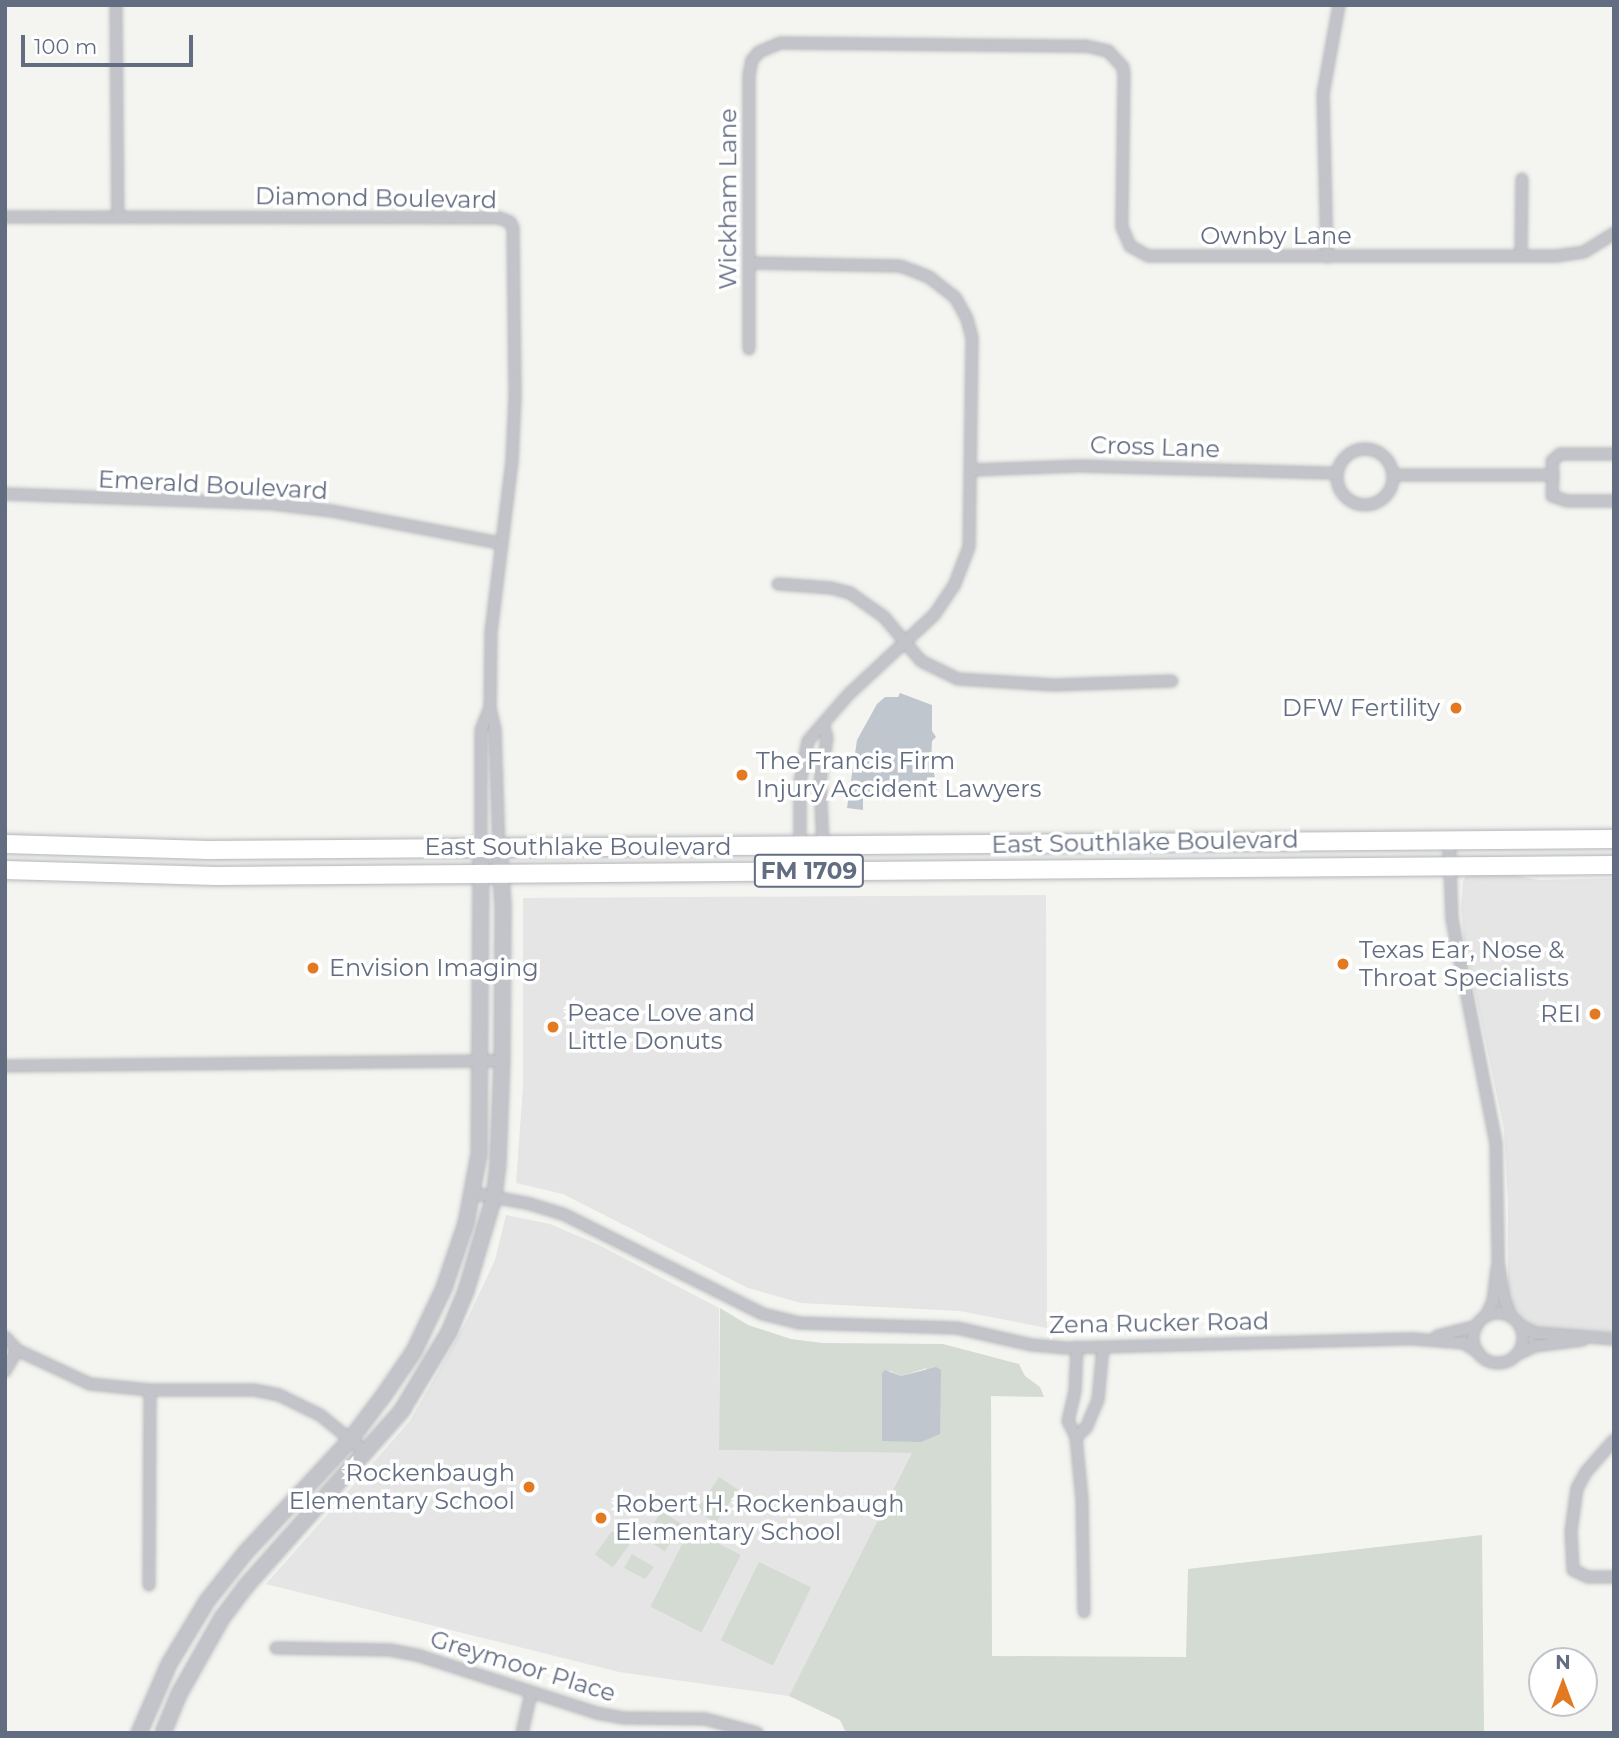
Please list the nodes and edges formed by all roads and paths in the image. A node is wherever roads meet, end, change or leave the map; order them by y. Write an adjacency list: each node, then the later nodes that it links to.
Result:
1 (116, 5): 5 (street)
2 (1339, 5): 9 (street)
3 (1115, 56): 9 (street, Ownby Lane); 10 (street, Wickham Lane)
4 (1522, 178): 8 (street)
5 (118, 216): 6 (street, Diamond Boulevard); 19 (street, Diamond Boulevard)
6 (5, 217)
7 (1614, 233): 8 (street, Ownby Lane)
8 (1521, 256): 9 (street, Ownby Lane)
9 (1327, 257)
10 (750, 263): 11 (street, Wickham Lane); 13 (street)
11 (749, 349)
12 (1614, 454): 16 (street)
13 (972, 470): 14 (street, Cross Lane); 21 (street)
14 (1336, 473): 15 (street); 15 (street)
15 (1393, 475): 16 (street)
16 (1553, 475): 18 (street)
17 (5, 494): 19 (street, Emerald Boulevard)
18 (1614, 501)
19 (500, 544): 23 (street, Diamond Boulevard)
20 (778, 584): 21 (street)
21 (906, 643): 22 (street); 24 (street)
22 (1172, 681)
23 (490, 708): 31 (street, Diamond Boulevard); 31 (street, Diamond Boulevard)
24 (823, 724): 28 (street); 29 (street)
25 (1449, 839): 26 (main road, East Southlake Boulevard / FM 1709); 29 (main road, East Southlake Boulevard / FM 1709); 34 (street)
26 (1614, 839)
27 (5, 844): 30 (main road, East Southlake Boulevard / FM 1709)
28 (800, 845): 29 (main road, East Southlake Boulevard / FM 1709); 31 (main road, East Southlake Boulevard / FM 1709)
29 (823, 845)
30 (32, 846): 31 (main road, East Southlake Boulevard / FM 1709); 32 (main road)
31 (490, 848): 36 (street); 37 (street)
32 (5, 850)
33 (1614, 865): 34 (main road, East Southlake Boulevard / FM 1709)
34 (1450, 867): 37 (main road, East Southlake Boulevard / FM 1709); 43 (street)
35 (5, 870): 36 (main road, East Southlake Boulevard / FM 1709)
36 (481, 873): 37 (main road, East Southlake Boulevard / FM 1709); 39 (street)
37 (501, 873): 38 (street)
38 (502, 1061): 39 (street); 42 (street)
39 (480, 1062): 40 (street); 41 (street)
40 (5, 1066)
41 (472, 1193): 42 (street, Zena Rucker Road); 46 (street)
42 (494, 1197): 49 (street); 54 (street, Zena Rucker Road)
43 (1498, 1261): 44 (street); 45 (street)
44 (1486, 1316): 45 (street); 47 (street)
45 (1511, 1317): 48 (street)
46 (429, 1321): 49 (street); 64 (street)
47 (1476, 1326): 51 (street, Zena Rucker Road); 57 (street)
48 (1521, 1326): 52 (street); 58 (street)
49 (449, 1332): 66 (street)
50 (5, 1337): 56 (street)
51 (1414, 1339): 55 (street, Zena Rucker Road); 57 (street, Zena Rucker Road)
52 (1586, 1339): 53 (street); 58 (street)
53 (1614, 1339)
54 (1077, 1347): 55 (street, Zena Rucker Road); 61 (street)
55 (1102, 1347): 62 (street)
56 (17, 1350): 59 (street); 60 (street)
57 (1478, 1352): 58 (street)
58 (1517, 1355)
59 (5, 1371)
60 (150, 1390): 64 (street); 68 (street)
61 (1075, 1391): 62 (street); 63 (street)
62 (1098, 1400): 63 (street)
63 (1076, 1437): 69 (street)
64 (350, 1440): 66 (street); 72 (street)
65 (1614, 1440): 67 (street)
66 (366, 1453): 73 (street)
67 (1614, 1577)
68 (149, 1585)
69 (1084, 1612)
70 (276, 1648): 71 (street, Greymoor Place)
71 (531, 1693): 74 (street); 75 (street, Greymoor Place)
72 (139, 1733)
73 (163, 1733)
74 (522, 1733)
75 (757, 1733)

